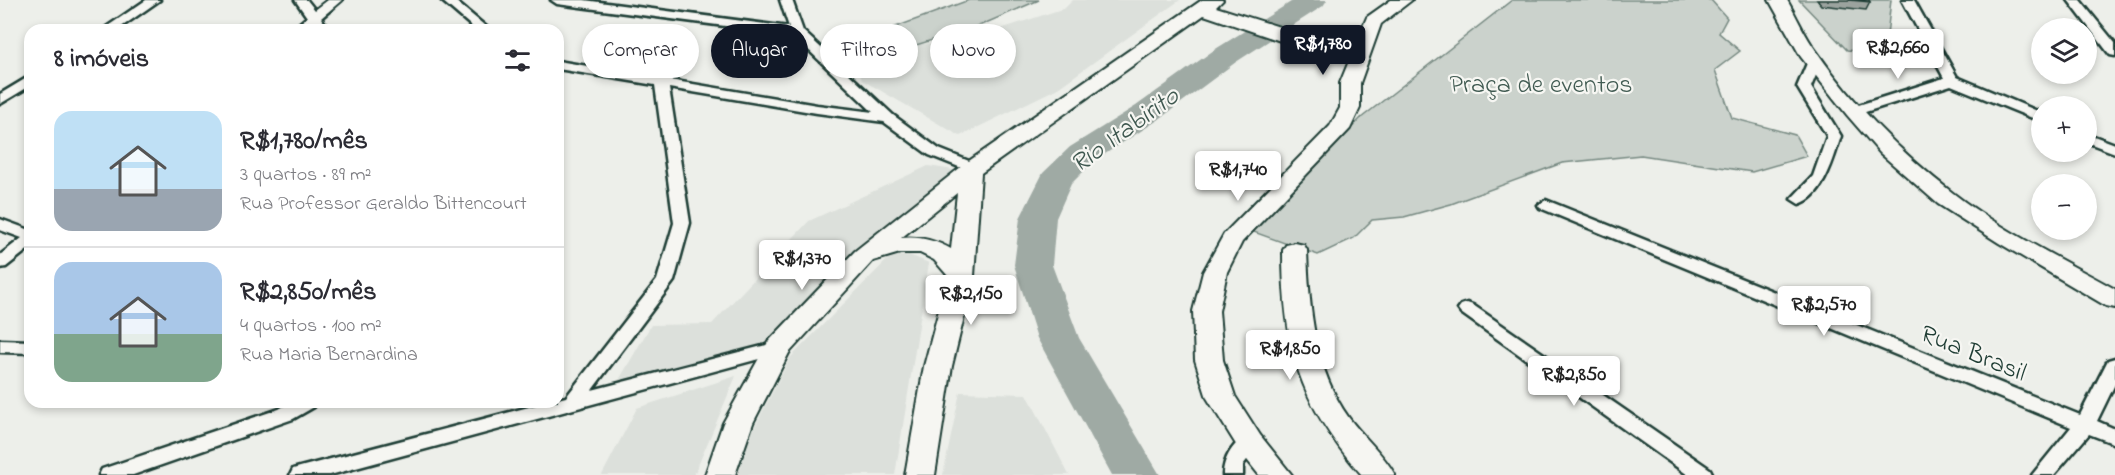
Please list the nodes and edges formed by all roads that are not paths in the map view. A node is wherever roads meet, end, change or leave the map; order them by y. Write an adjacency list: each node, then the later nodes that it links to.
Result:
1 (154, 0): 14 (street)
2 (300, 0): 13 (street)
3 (336, 0): 13 (street)
4 (447, 0): 17 (street)
5 (557, 0): 11 (street)
6 (786, 0): 19 (street)
7 (1403, 0): 22 (main road)
8 (1778, 0): 24 (main road)
9 (1908, 0): 26 (street)
10 (2073, 0): 23 (street)
11 (577, 1): 18 (street)
12 (1209, 4): 21 (main road); 36 (main road)
13 (315, 16): 15 (street); 16 (street)
14 (117, 24)
15 (305, 24)
16 (320, 24)
17 (477, 24)
18 (740, 24)
19 (794, 24)
20 (808, 42): 33 (street)
21 (1314, 46): 22 (main road); 28 (main road)
22 (1363, 48): 28 (main road)
23 (2115, 52)
24 (1815, 62): 31 (main road); 37 (street)
25 (564, 66): 27 (street)
26 (1952, 80): 31 (street); 32 (street)
27 (660, 83): 33 (street); 52 (street)
28 (1350, 83): 58 (main road)
29 (24, 84): 30 (street)
30 (0, 100)
31 (1854, 111): 46 (main road)
32 (2031, 113)
33 (888, 118): 36 (street)
34 (2097, 142): 35 (street)
35 (2115, 149)
36 (972, 170): 43 (main road); 45 (main road)
37 (1799, 199)
38 (1546, 205): 56 (street, Rua Brasil)
39 (0, 224): 40 (street)
40 (24, 235)
41 (24, 243): 44 (street)
42 (1295, 250): 65 (main road)
43 (864, 256): 45 (main road); 50 (main road)
44 (0, 262)
45 (961, 276): 62 (main road)
46 (2115, 300)
47 (1467, 309): 66 (street)
48 (0, 346): 49 (street)
49 (24, 347)
50 (778, 348): 52 (street); 61 (main road)
51 (2115, 365): 56 (street)
52 (573, 402): 53 (street)
53 (564, 404)
54 (296, 408): 59 (street)
55 (551, 408): 60 (street)
56 (2085, 425): 57 (street, Rua Brasil); 67 (street)
57 (2115, 437)
58 (1250, 444): 63 (street); 64 (main road)
59 (109, 475)
60 (300, 475)
61 (720, 475)
62 (920, 475)
63 (1233, 475)
64 (1277, 475)
65 (1380, 475)
66 (1703, 475)
67 (2042, 475)

